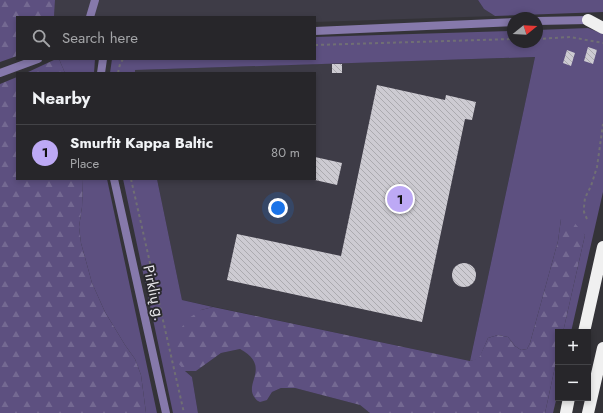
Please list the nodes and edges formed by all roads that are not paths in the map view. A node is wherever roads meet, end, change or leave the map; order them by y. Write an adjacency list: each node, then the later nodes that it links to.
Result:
1 (94, 0): 2 (street)
2 (90, 16)
3 (603, 17): 4 (highway)
4 (588, 20): 5 (street); 7 (highway)
5 (543, 21)
6 (507, 22): 8 (street)
7 (603, 28)
8 (316, 31)
9 (35, 60): 12 (street)
10 (103, 60): 11 (street)
11 (101, 72)
12 (0, 73)
13 (114, 180): 18 (street, Pirklių g.)
14 (603, 247): 15 (highway)
15 (585, 329)
16 (603, 348): 20 (highway)
17 (569, 401): 19 (highway)
18 (166, 413)
19 (566, 413)
20 (588, 413)

